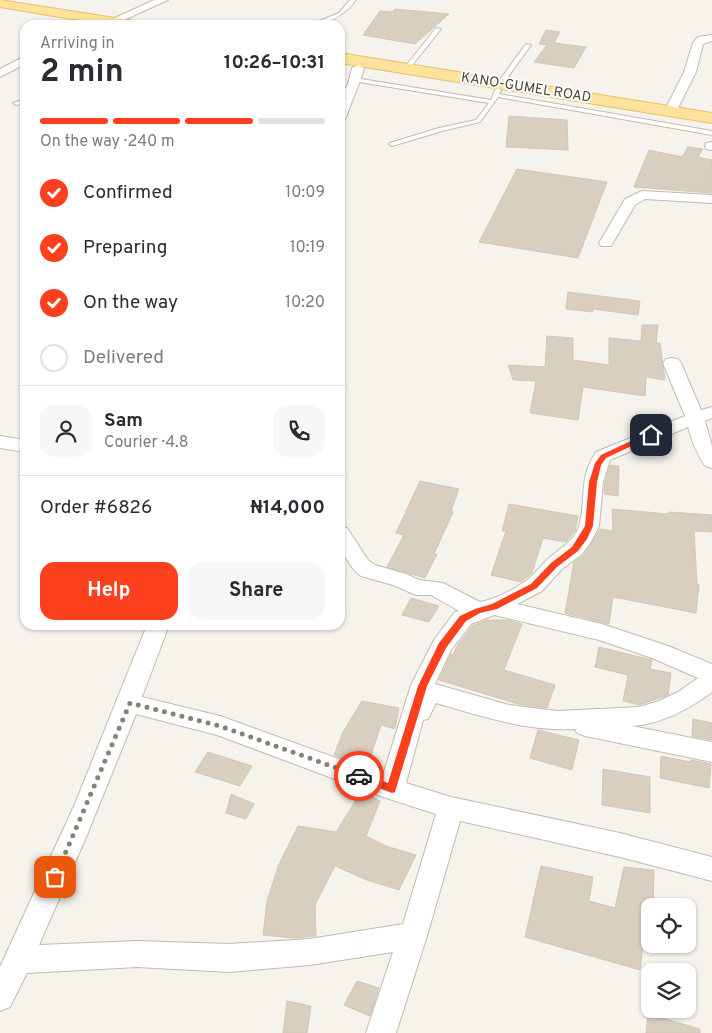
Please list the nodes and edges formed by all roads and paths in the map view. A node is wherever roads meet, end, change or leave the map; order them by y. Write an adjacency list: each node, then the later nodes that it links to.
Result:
1 (163, 0): 7 (street)
2 (353, 0): 8 (lane)
3 (0, 3): 6 (main road)
4 (0, 10): 5 (main road)
5 (60, 20)
6 (99, 20)
7 (116, 20)
8 (325, 20)
9 (438, 29): 14 (lane)
10 (712, 38): 23 (street)
11 (528, 45): 19 (lane)
12 (345, 59): 14 (main road, KANO-GUMEL ROAD)
13 (20, 62): 16 (street)
14 (407, 68): 19 (main road, KANO-GUMEL ROAD)
15 (345, 69): 17 (main road, KANO-GUMEL ROAD)
16 (0, 74)
17 (356, 77): 18 (street); 19 (main road, KANO-GUMEL ROAD); 21 (street)
18 (345, 79)
19 (497, 93): 23 (main road, KANO-GUMEL ROAD); 25 (main road, KANO-GUMEL ROAD); 26 (lane); 27 (lane)
20 (20, 102): 22 (lane)
21 (345, 102)
22 (16, 103)
23 (670, 112): 24 (main road, KANO-GUMEL ROAD)
24 (712, 118)
25 (712, 125)
26 (712, 142)
27 (392, 144)
28 (712, 199): 29 (street)
29 (606, 243)
30 (672, 363): 31 (street)
31 (704, 414): 34 (street); 36 (street)
32 (0, 442): 33 (street)
33 (20, 445)
34 (712, 462)
35 (345, 541): 36 (street)
36 (486, 609): 38 (street); 40 (street)
37 (156, 630): 41 (street)
38 (712, 674)
39 (712, 680): 42 (street)
40 (423, 686): 42 (street); 44 (street)
41 (130, 703): 45 (street); 49 (street)
42 (558, 721): 43 (street); 44 (street)
43 (712, 752)
44 (400, 755): 45 (street)
45 (392, 789): 46 (street)
46 (450, 808): 47 (street); 48 (street)
47 (712, 869)
48 (413, 936): 49 (street); 51 (street)
49 (19, 960): 50 (street)
50 (0, 997)
51 (382, 1033)

